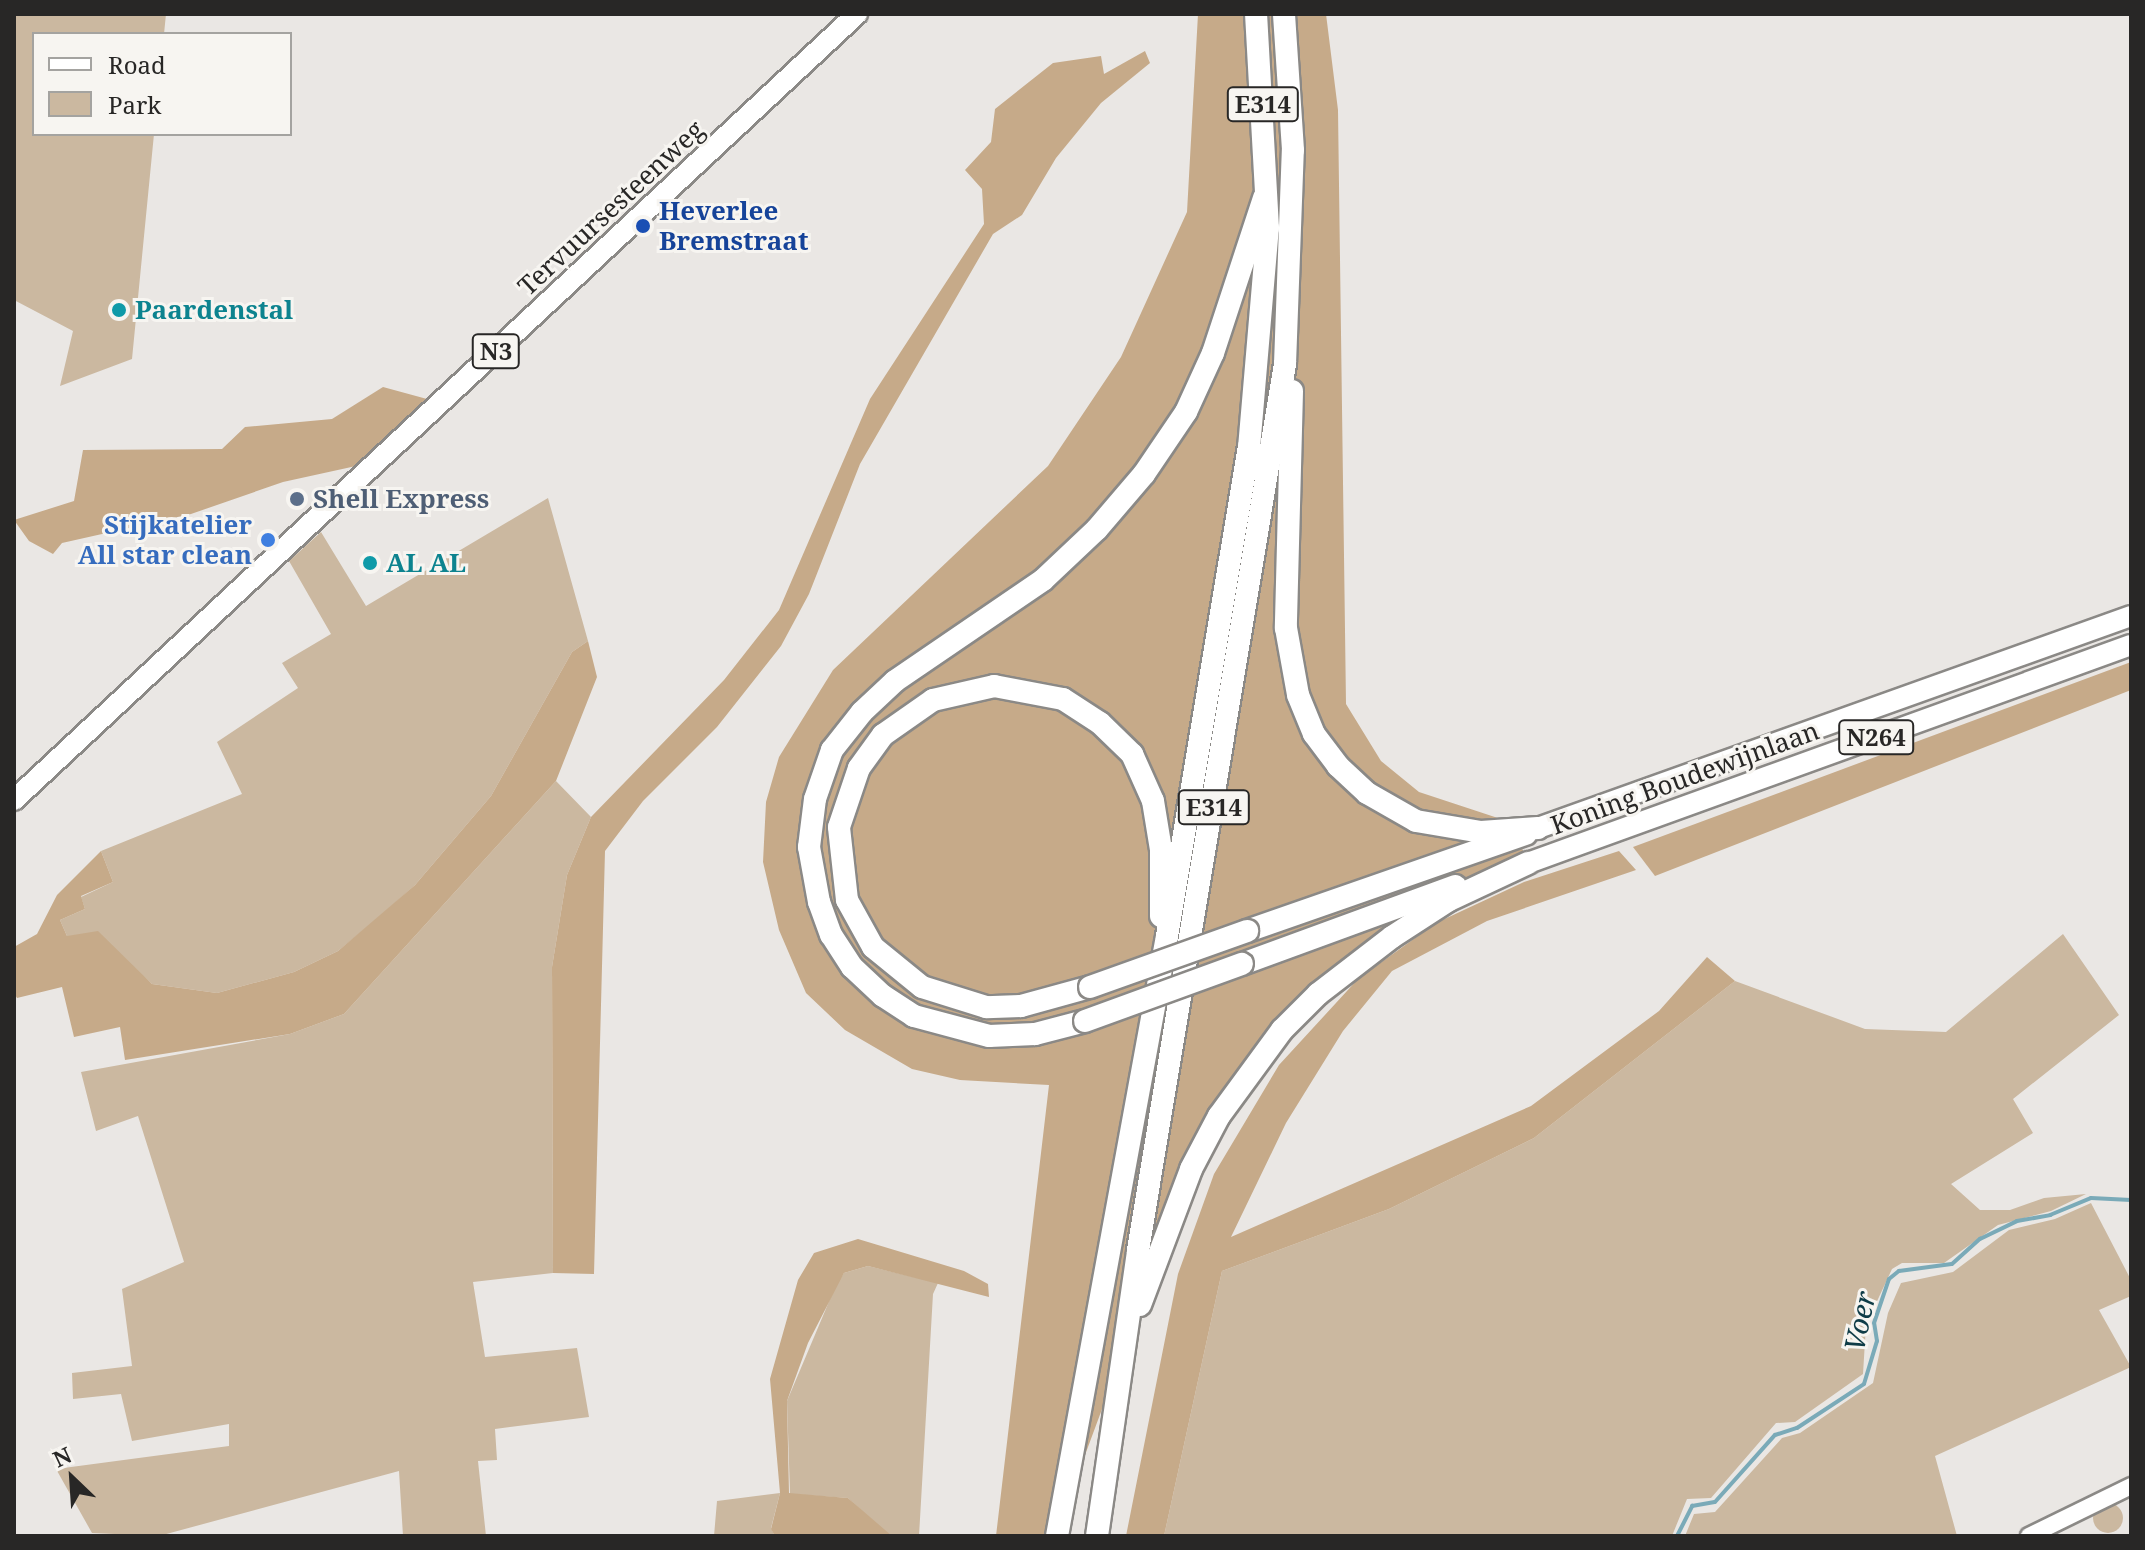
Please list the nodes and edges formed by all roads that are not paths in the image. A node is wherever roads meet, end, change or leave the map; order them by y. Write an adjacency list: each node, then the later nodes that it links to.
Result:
1 (857, 14): 8 (main road, Tervuursesteenweg / N3)
2 (1256, 14): 4 (highway, E314)
3 (1284, 14): 5 (highway, E314)
4 (1266, 194): 10 (highway, bridge); 11 (highway, E314)
5 (1285, 364): 9 (highway); 12 (highway, E314)
6 (2131, 616): 9 (main road, Koning Boudewijnlaan / N264)
7 (2131, 645): 10 (main road, Koning Boudewijnlaan / N264)
8 (14, 800)
9 (1538, 828): 11 (highway, bridge)
10 (1528, 863): 12 (highway)
11 (1167, 936): 14 (highway, E314)
12 (1129, 1336): 15 (highway, E314)
13 (2131, 1486): 16 (street)
14 (1057, 1536)
15 (1097, 1536)
16 (2029, 1536)

